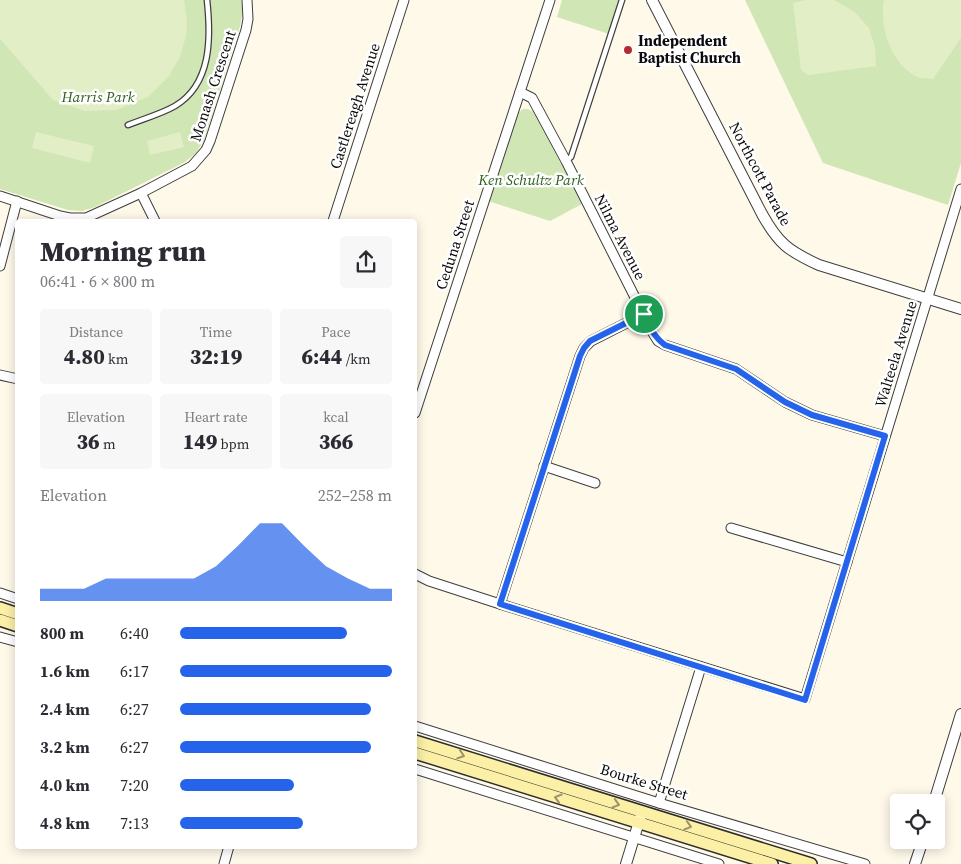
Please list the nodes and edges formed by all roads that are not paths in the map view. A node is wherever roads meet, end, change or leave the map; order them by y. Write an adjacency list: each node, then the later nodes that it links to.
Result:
1 (207, 0): 8 (lane)
2 (247, 0): 11 (street, Monash Crescent)
3 (404, 0): 15 (street, Castlereagh Avenue)
4 (550, 0): 7 (street, Ceduna Street)
5 (622, 0): 9 (lane)
6 (652, 0): 17 (street, Northcott Parade)
7 (520, 92): 9 (street, Nilma Avenue); 22 (street, Ceduna Street)
8 (128, 125)
9 (566, 161): 19 (street, Nilma Avenue)
10 (961, 189): 17 (street, Walteela Avenue)
11 (141, 193): 13 (street, Monash Crescent); 14 (street)
12 (0, 196): 13 (street, Monash Crescent)
13 (18, 201): 16 (street)
14 (154, 219)
15 (334, 219)
16 (0, 266)
17 (928, 298): 18 (street, Northcott Parade); 23 (street, Walteela Avenue)
18 (961, 309)
19 (644, 314): 23 (street, Nilma Avenue); 24 (street)
20 (0, 375): 21 (street)
21 (15, 378)
22 (417, 407)
23 (885, 436): 27 (street, Walteela Avenue)
24 (544, 466): 25 (street); 31 (street)
25 (595, 483)
26 (731, 528): 27 (street)
27 (847, 562): 38 (street, Walteela Avenue)
28 (417, 575): 31 (street)
29 (0, 593): 30 (street)
30 (15, 598)
31 (500, 604): 38 (street)
32 (0, 608): 33 (main road)
33 (15, 613)
34 (0, 620): 35 (main road)
35 (15, 625)
36 (0, 637): 37 (street)
37 (15, 641)
38 (701, 667): 45 (street)
39 (961, 714): 44 (street)
40 (417, 727): 45 (street, Bourke Street)
41 (417, 741): 46 (main road, Bourke Street, one-way to 46)
42 (417, 754): 46 (main road, Bourke Street, one-way to 42)
43 (417, 769): 47 (street)
44 (936, 794)
45 (658, 803): 55 (street, Bourke Street)
46 (640, 818): 47 (street); 53 (main road, Bourke Street); 54 (main road, Bourke Street, one-way to 54)
47 (634, 838): 51 (street); 52 (street)
48 (229, 849): 50 (street)
49 (920, 849): 56 (street)
50 (224, 864)
51 (626, 864)
52 (719, 864)
53 (772, 864)
54 (811, 864)
55 (865, 864)
56 (915, 864)

